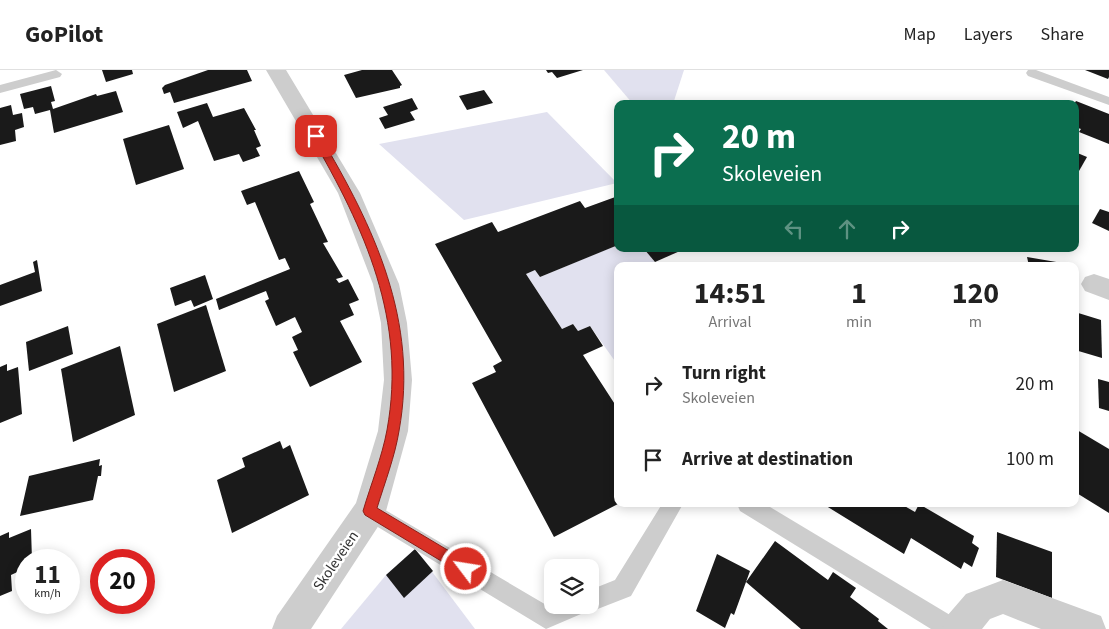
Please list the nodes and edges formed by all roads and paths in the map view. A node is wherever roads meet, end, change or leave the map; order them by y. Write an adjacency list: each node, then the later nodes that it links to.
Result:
1 (276, 70): 8 (street, Skoleveien)
2 (1032, 73): 5 (lane)
3 (56, 74): 4 (lane)
4 (0, 89)
5 (1109, 101)
6 (671, 507): 9 (lane)
7 (752, 507): 12 (lane)
8 (370, 511): 10 (lane); 11 (street, Skoleveien)
9 (599, 597)
10 (556, 614)
11 (290, 629)
12 (952, 629)
13 (960, 629): 14 (street)
14 (1088, 629)

